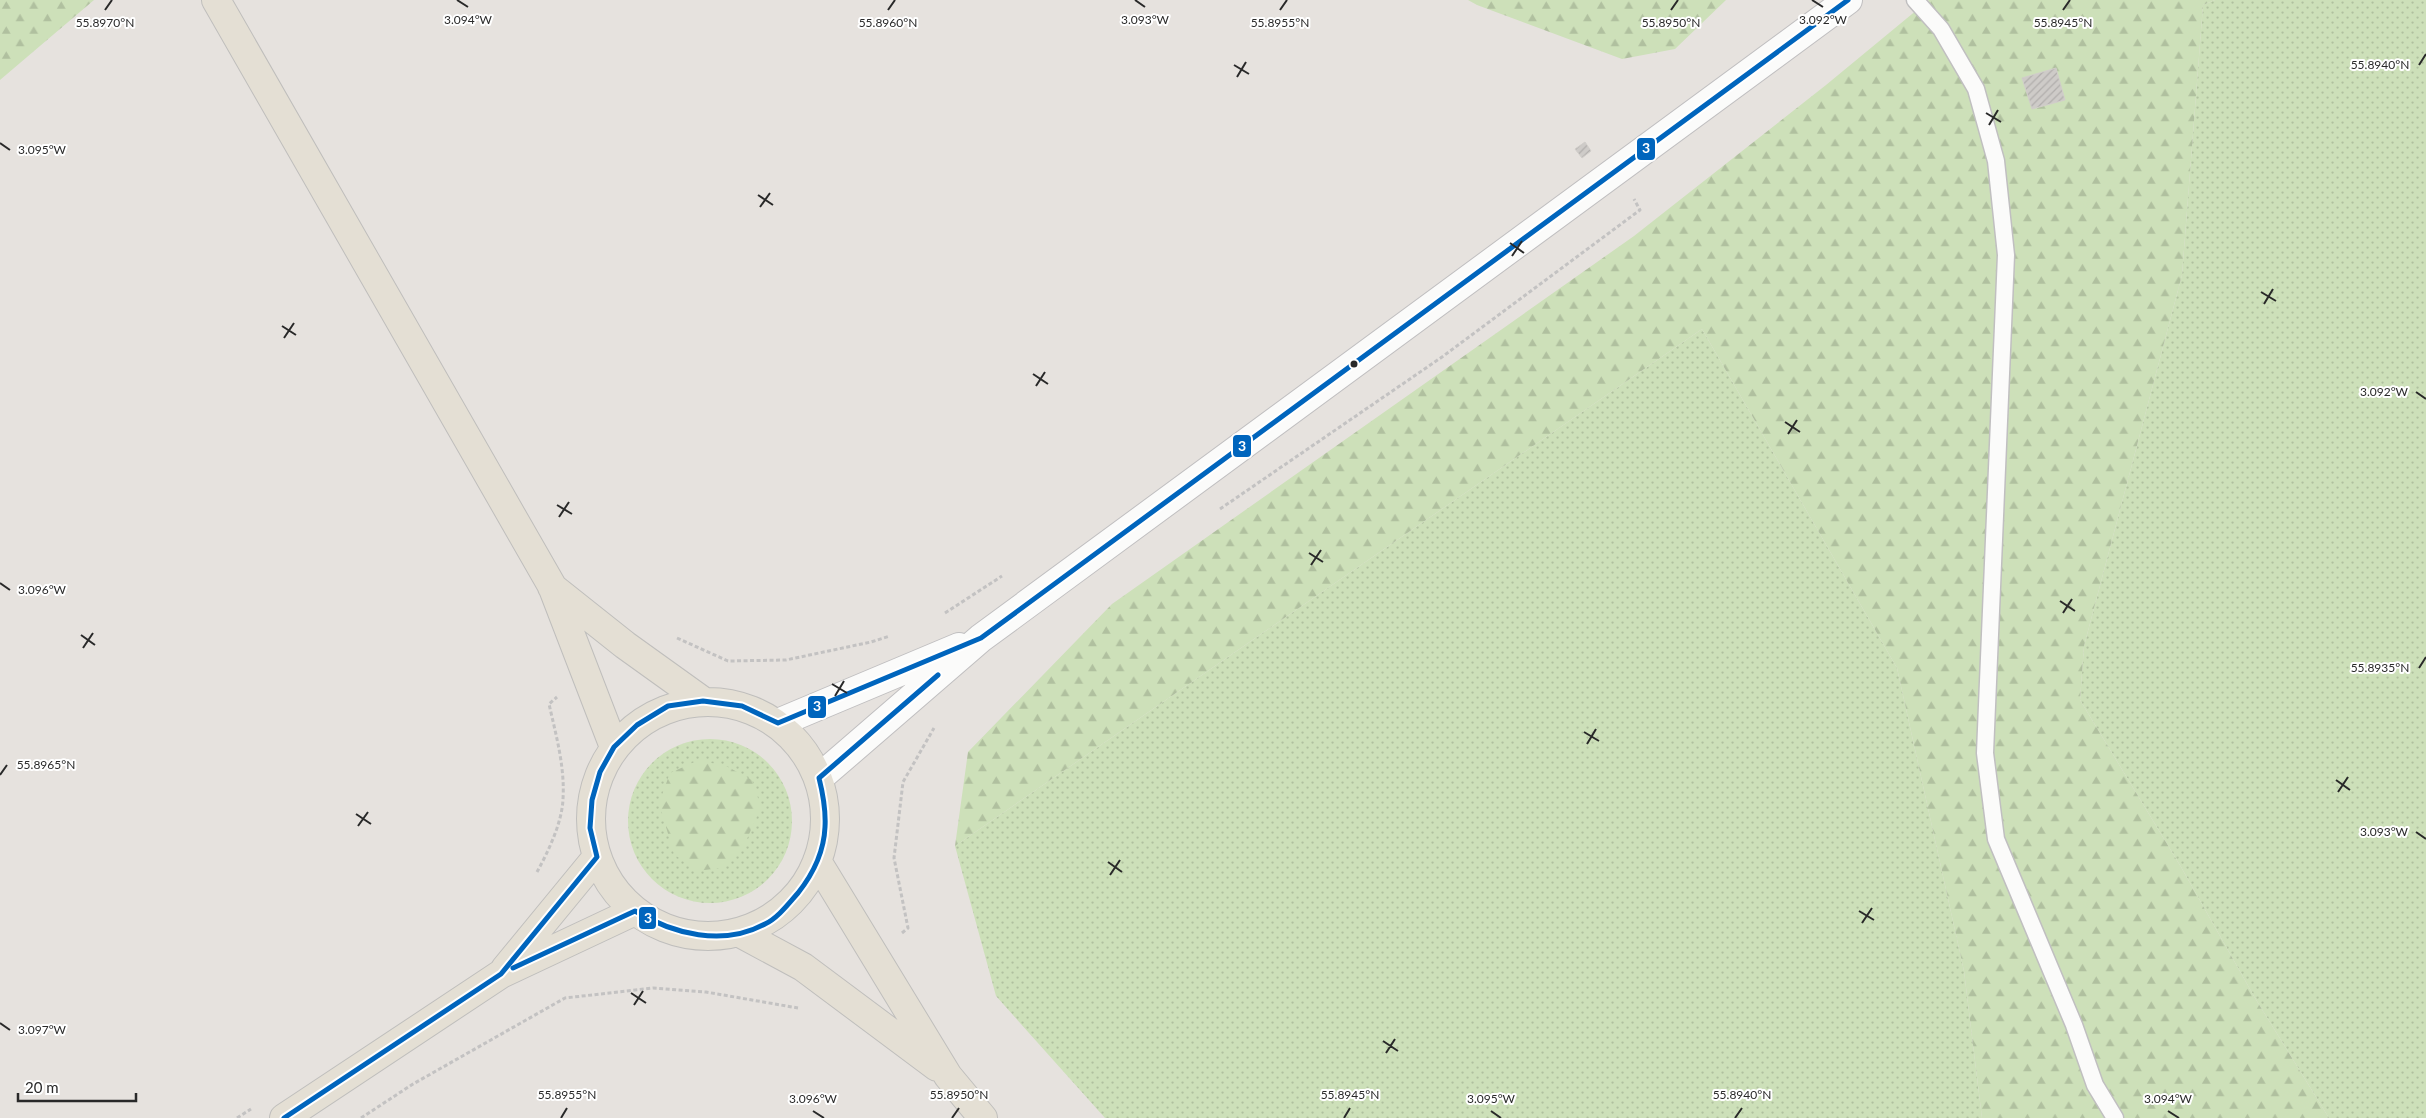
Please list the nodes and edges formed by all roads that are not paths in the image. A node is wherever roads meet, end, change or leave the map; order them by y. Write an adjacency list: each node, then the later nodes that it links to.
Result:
1 (216, 0): 4 (main road)
2 (1848, 0): 5 (main road)
3 (1915, 0): 18 (lane)
4 (552, 586): 6 (main road); 8 (main road)
5 (981, 638): 7 (main road); 9 (main road)
6 (702, 700): 7 (main road); 8 (main road)
7 (778, 723): 9 (main road)
8 (614, 747): 10 (main road)
9 (819, 778): 11 (main road)
10 (596, 856): 12 (main road); 14 (main road)
11 (817, 861): 13 (main road); 15 (main road)
12 (635, 911): 13 (main road); 14 (main road)
13 (738, 932): 15 (main road)
14 (501, 974): 16 (main road)
15 (948, 1076): 17 (main road)
16 (284, 1118)
17 (983, 1118)
18 (2115, 1118)

